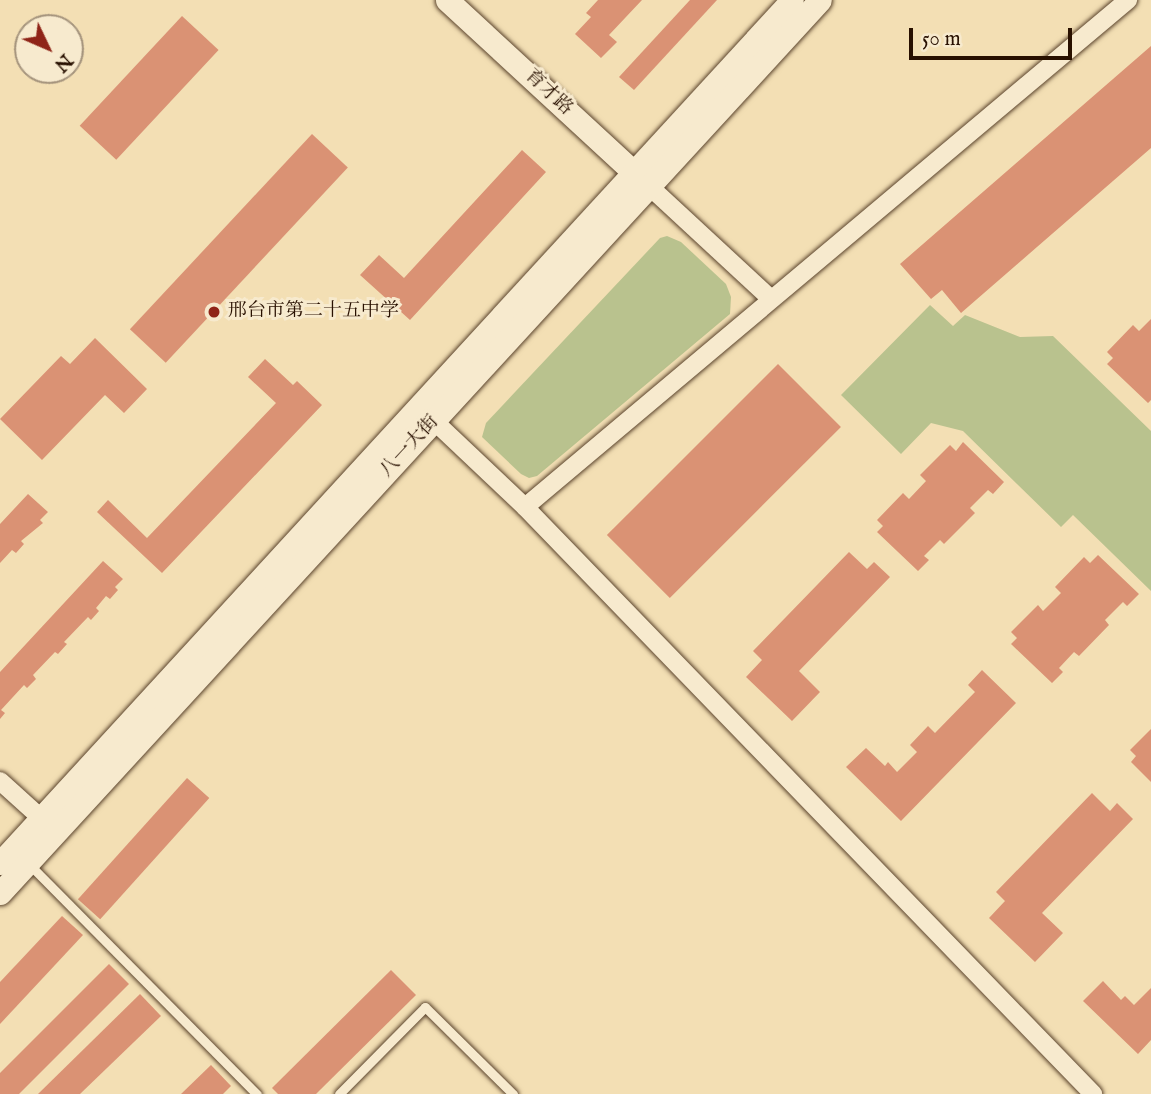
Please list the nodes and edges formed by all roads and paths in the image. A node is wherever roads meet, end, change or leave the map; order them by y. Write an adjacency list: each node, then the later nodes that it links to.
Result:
1 (447, 0): 5 (street, 育才路)
2 (792, 0): 5 (street, 八一大街)
3 (820, 0): 5 (street, 八一大街)
4 (1128, 0): 6 (street)
5 (641, 179): 6 (street); 7 (street, 八一大街); 10 (street, 八一大街)
6 (771, 299): 8 (street)
7 (434, 421): 8 (street); 12 (street, 八一大街)
8 (526, 506): 17 (street)
9 (0, 781): 10 (street)
10 (41, 818): 11 (street, 八一大街)
11 (0, 863)
12 (28, 863): 13 (street, 八一大街); 14 (lane)
13 (0, 893)
14 (257, 1094)
15 (339, 1094): 16 (lane)
16 (513, 1094)
17 (1093, 1094)

